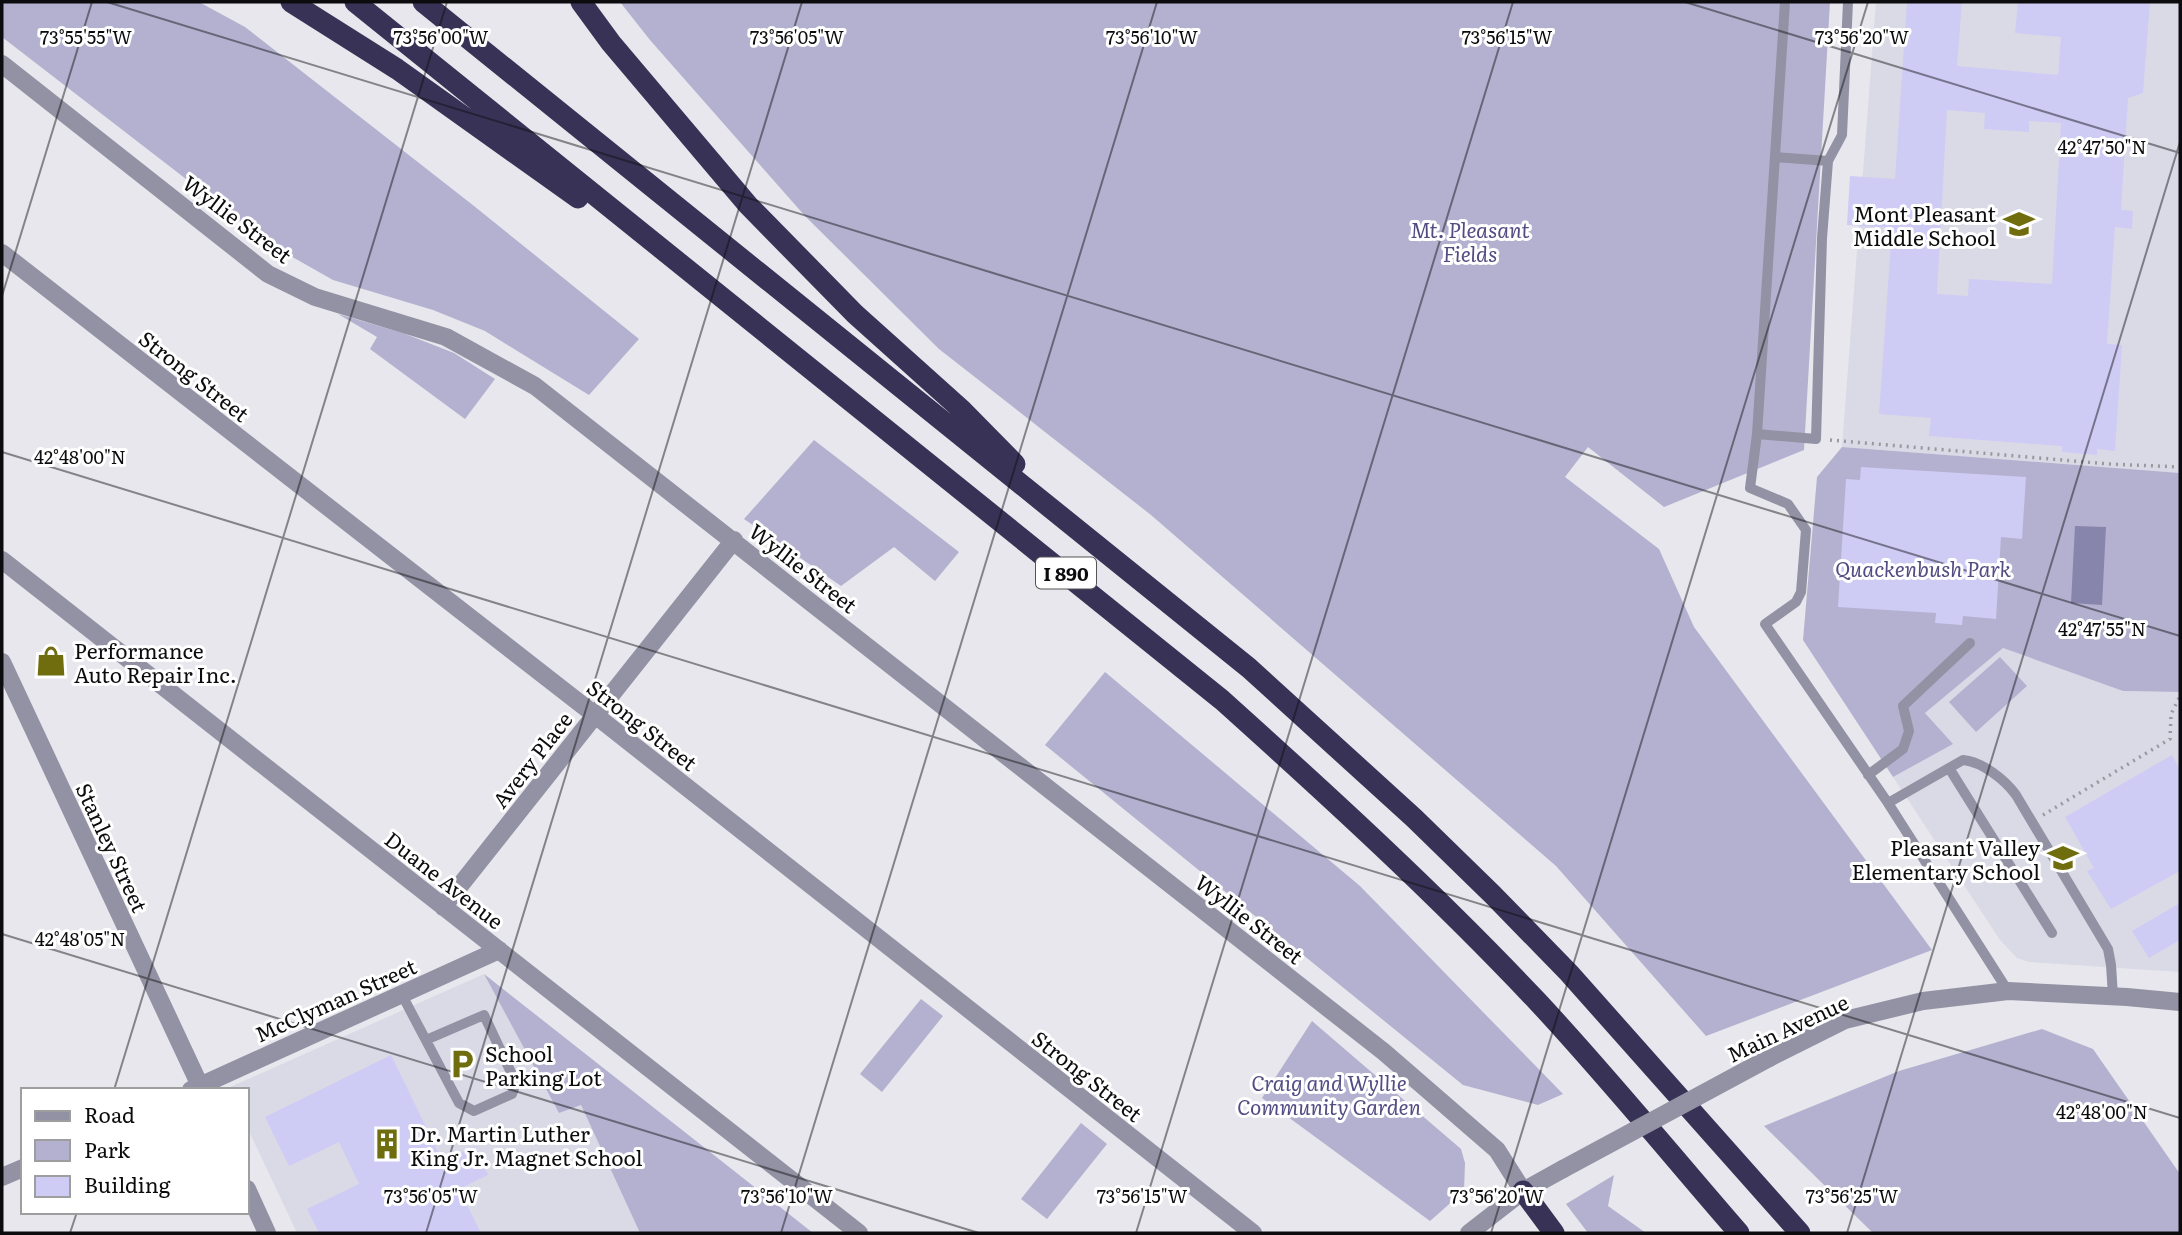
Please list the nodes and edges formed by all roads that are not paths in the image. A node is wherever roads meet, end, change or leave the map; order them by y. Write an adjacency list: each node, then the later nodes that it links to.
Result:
1 (290, 2): 11 (highway)
2 (355, 2): 11 (highway, I 890)
3 (422, 2): 13 (highway, I 890)
4 (581, 2): 13 (highway)
5 (1785, 2): 8 (lane)
6 (1848, 2): 9 (lane)
7 (2, 64): 14 (street, Wyllie Street)
8 (1775, 158): 9 (lane); 12 (lane)
9 (1828, 161): 12 (lane)
10 (2, 253): 18 (street, Strong Street)
11 (780, 343): 40 (highway, I 890)
12 (1757, 434): 20 (lane)
13 (1080, 530): 41 (highway, I 890)
14 (734, 540): 18 (street, Avery Place); 34 (street, Wyllie Street)
15 (2, 560): 22 (street, Duane Avenue)
16 (1970, 642): 20 (lane)
17 (2, 662): 30 (street, Stanley Street)
18 (595, 715): 22 (street, Avery Place); 37 (street, Strong Street)
19 (1949, 768): 21 (lane); 23 (lane); 27 (lane)
20 (1868, 775): 21 (lane)
21 (1888, 803): 25 (lane)
22 (443, 907): 24 (street, Duane Avenue)
23 (2052, 933)
24 (499, 950): 26 (street, McClyman Street); 36 (street, Duane Avenue)
25 (2008, 990): 27 (street, Main Avenue); 34 (street, Main Avenue, bridge)
26 (401, 993): 29 (lane); 30 (street, McClyman Street)
27 (2113, 996): 28 (street, Main Avenue)
28 (2180, 1002)
29 (426, 1040): 29 (lane)
30 (197, 1088)
31 (21, 1169): 32 (street)
32 (2, 1177)
33 (248, 1191): 35 (street)
34 (1524, 1191): 38 (street, Main Avenue); 39 (highway)
35 (267, 1233)
36 (859, 1233)
37 (1253, 1233)
38 (1469, 1233)
39 (1554, 1233)
40 (1739, 1233)
41 (1800, 1233)

